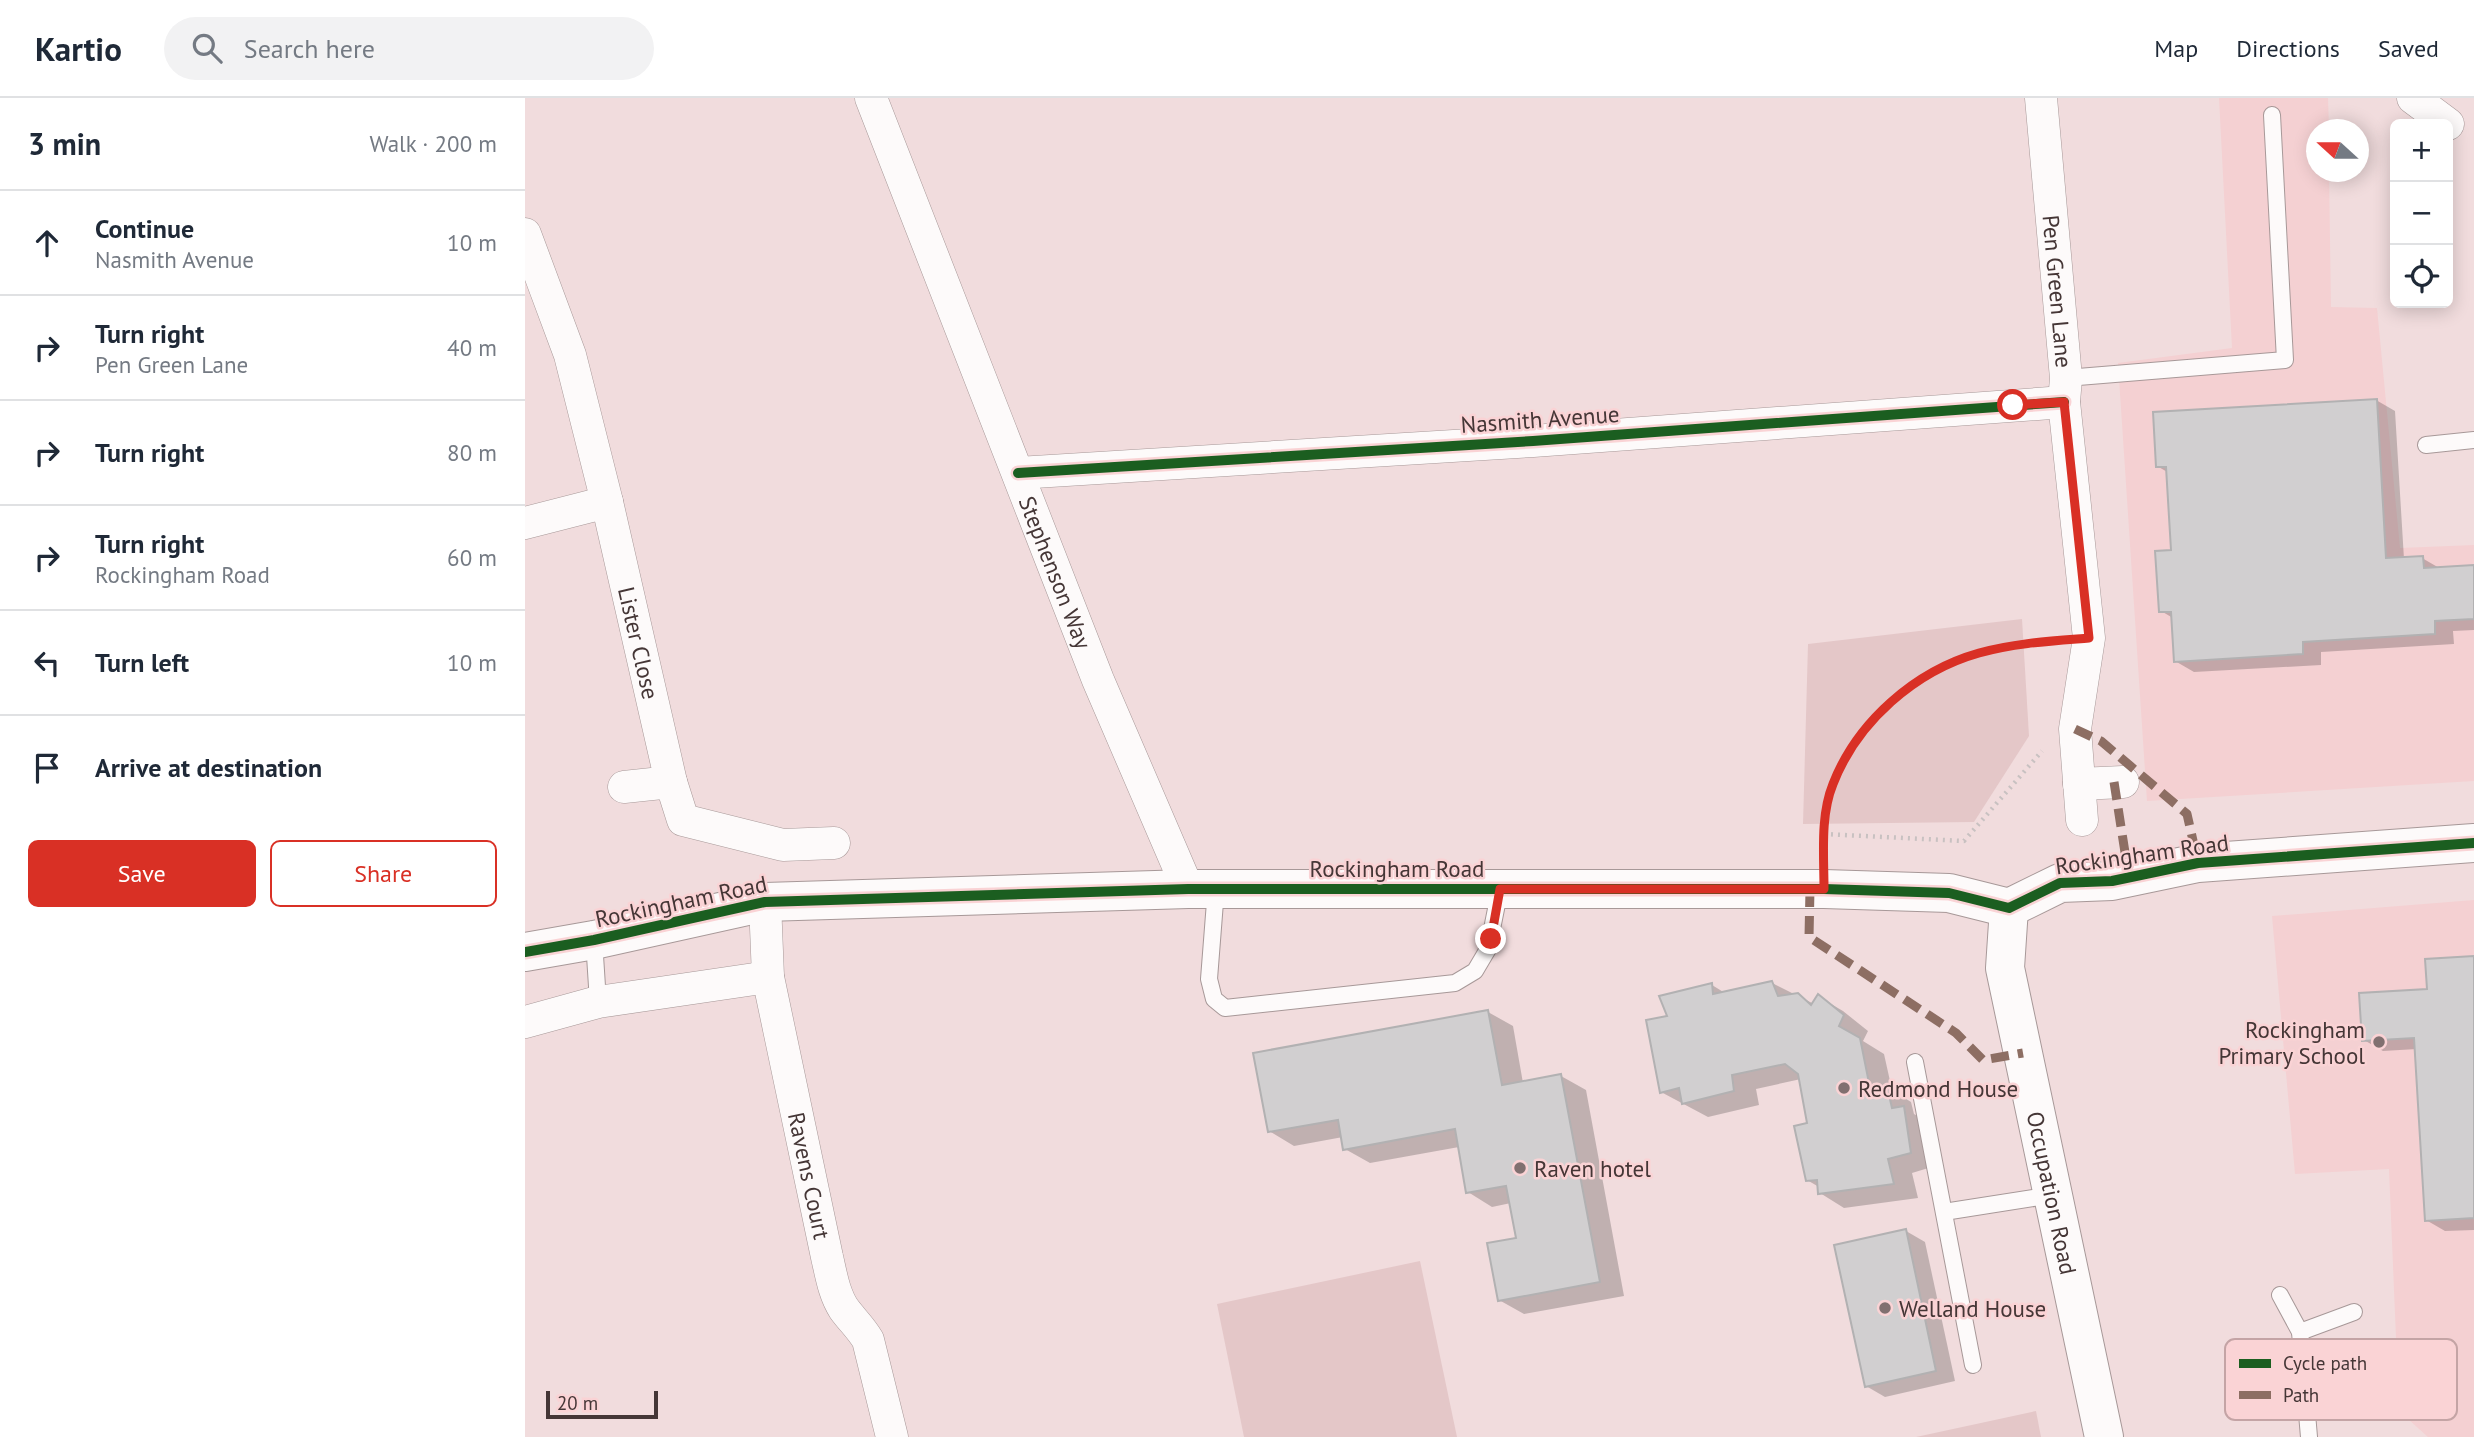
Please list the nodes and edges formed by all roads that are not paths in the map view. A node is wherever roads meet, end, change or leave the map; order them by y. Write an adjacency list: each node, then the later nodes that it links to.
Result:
1 (871, 98): 12 (street, Stephenson Way)
2 (2041, 98): 9 (street, Pen Green Lane)
3 (2413, 98): 5 (street)
4 (2272, 115): 9 (lane)
5 (2441, 119)
6 (2453, 128): 7 (street)
7 (2474, 129)
8 (525, 234): 13 (street, Lister Close)
9 (2065, 390): 12 (street, Nasmith Avenue); 17 (street, Pen Green Lane)
10 (2474, 440): 11 (lane)
11 (2426, 445)
12 (1018, 473): 22 (street, Stephenson Way)
13 (607, 502): 14 (street); 15 (street, Lister Close)
14 (525, 523)
15 (671, 782): 18 (street); 20 (street, Lister Close)
16 (2123, 782): 17 (street)
17 (2080, 784): 19 (street, Pen Green Lane)
18 (624, 787)
19 (2082, 820)
20 (834, 843)
21 (2474, 843): 25 (street, Rockingham Road)
22 (1202, 889): 23 (street, Rockingham Road); 23 (lane); 24 (street, Rockingham Road)
23 (1500, 889): 25 (street, Rockingham Road)
24 (765, 902): 26 (street, Rockingham Road); 28 (street, Ravens Court)
25 (2009, 908): 32 (street, Occupation Road)
26 (594, 940): 27 (street, Rockingham Road); 29 (lane)
27 (525, 952)
28 (768, 977): 29 (street); 39 (street, Ravens Court)
29 (598, 1002): 30 (street)
30 (525, 1022)
31 (1915, 1062): 33 (lane)
32 (2053, 1195): 33 (lane); 40 (street, Occupation Road)
33 (1944, 1213): 38 (lane)
34 (2280, 1294): 36 (lane)
35 (2354, 1312): 36 (lane)
36 (2300, 1332): 37 (lane)
37 (2301, 1339)
38 (1973, 1365)
39 (892, 1437)
40 (2104, 1437)

